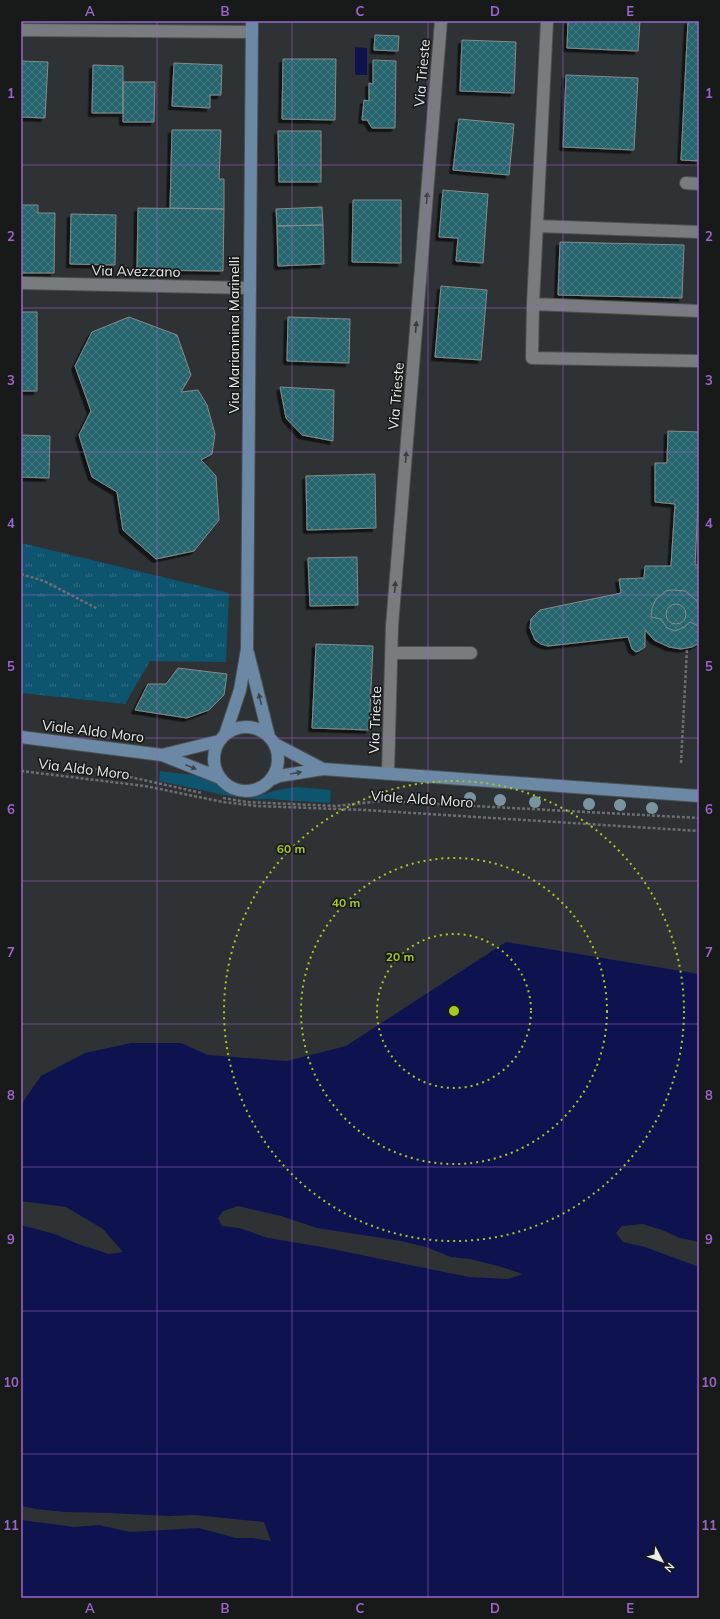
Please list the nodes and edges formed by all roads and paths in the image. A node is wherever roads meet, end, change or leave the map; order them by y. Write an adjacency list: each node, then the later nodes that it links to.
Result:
1 (441, 21): 18 (street, Via Trieste, one-way to 1)
2 (547, 21): 7 (street)
3 (252, 27): 4 (street); 10 (street, Via Mariannina Marinelli)
4 (21, 30)
5 (686, 183): 6 (street)
6 (699, 184)
7 (537, 226): 8 (street); 11 (street)
8 (699, 232)
9 (21, 284): 10 (street, Via Avezzano)
10 (250, 288): 17 (street, Via Mariannina Marinelli)
11 (533, 304): 12 (street); 13 (street)
12 (699, 310)
13 (699, 361)
14 (21, 574): 15 (path)
15 (98, 609)
16 (686, 648): 24 (path)
17 (247, 649): 21 (street, Via Mariannina Marinelli); 22 (street, Via Mariannina Marinelli, one-way to 17)
18 (392, 653): 19 (street); 27 (street, Via Trieste)
19 (471, 653)
20 (21, 737): 23 (street, Viale Aldo Moro)
21 (222, 738): 22 (street, Viale Aldo Moro); 23 (street, Viale Aldo Moro); 28 (street)
22 (272, 741): 25 (street, Viale Aldo Moro); 29 (street)
23 (162, 755): 28 (street, Viale Aldo Moro, one-way to 28)
24 (681, 763)
25 (323, 769): 27 (street, Viale Aldo Moro); 29 (street, Viale Aldo Moro, one-way to 25)
26 (21, 771): 30 (path, Via Aldo Moro)
27 (388, 773): 31 (street, Viale Aldo Moro)
28 (220, 778): 29 (street, Viale Aldo Moro)
29 (270, 780)
30 (145, 786): 34 (path, Viale Aldo Moro)
31 (699, 796)
32 (381, 801): 33 (path, Viale Aldo Moro)
33 (699, 818)
34 (699, 831)

